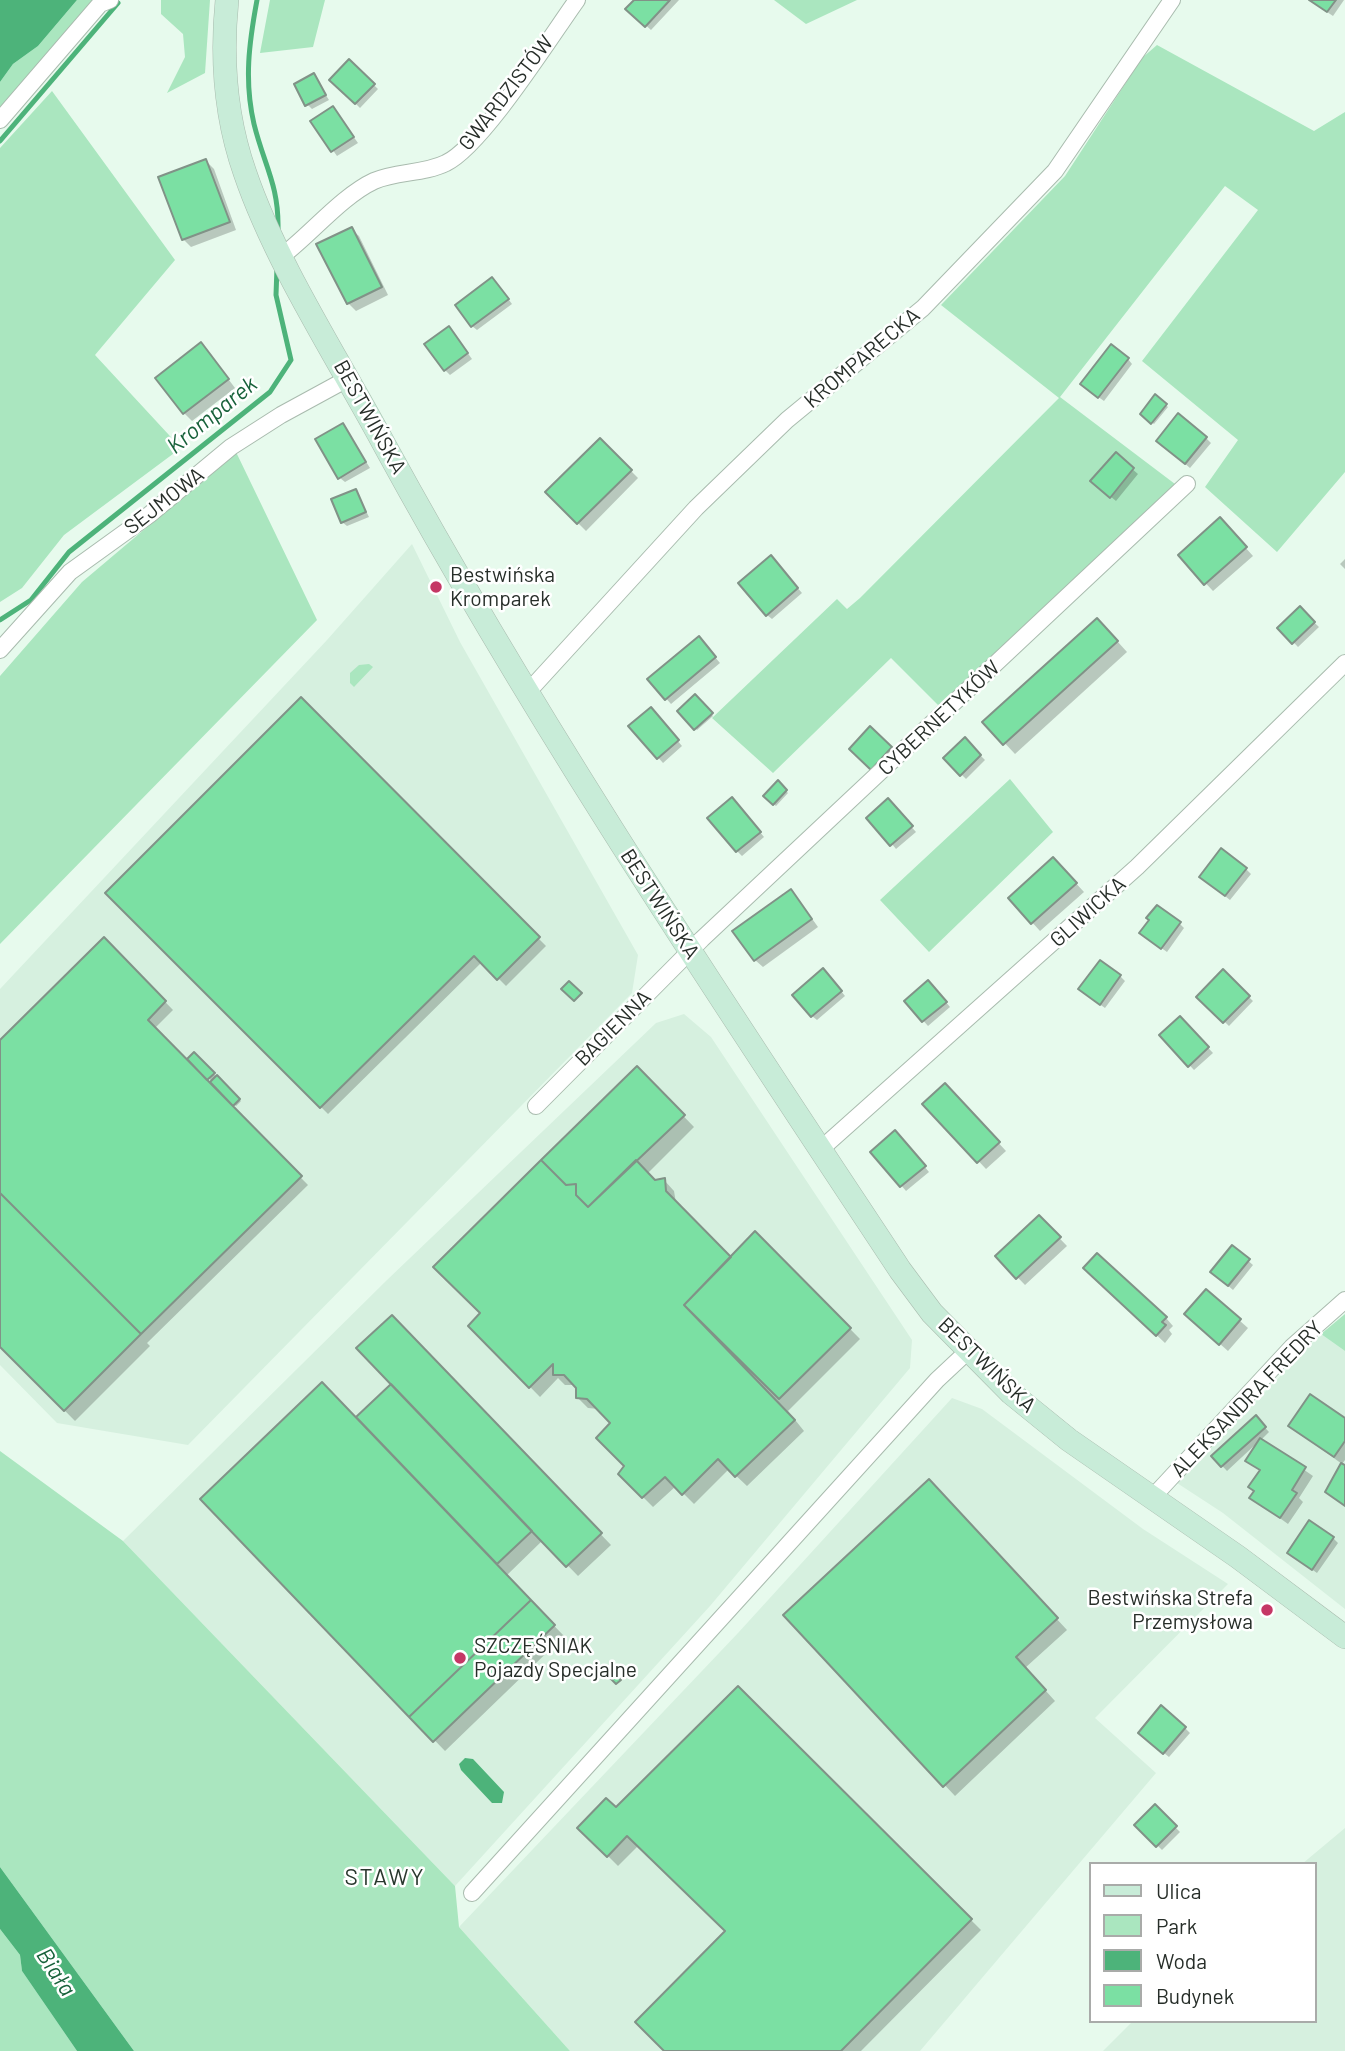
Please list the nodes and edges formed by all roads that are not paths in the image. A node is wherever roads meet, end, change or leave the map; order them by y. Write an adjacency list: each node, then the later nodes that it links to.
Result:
1 (110, 0): 5 (street)
2 (227, 0): 6 (street, BESTWIŃSKA)
3 (577, 0): 6 (street, GWARDZISTÓW)
4 (1172, 0): 11 (street, KROMPARECKA)
5 (0, 120)
6 (282, 256): 7 (street, BESTWIŃSKA)
7 (349, 378): 9 (street, SEJMOWA); 11 (street, BESTWIŃSKA)
8 (1187, 484): 12 (street, CYBERNETYKÓW)
9 (0, 650)
10 (1345, 663): 14 (street, GLIWICKA)
11 (526, 694): 12 (street, BESTWIŃSKA)
12 (691, 952): 13 (street, BAGIENNA); 14 (street, BESTWIŃSKA)
13 (536, 1106)
14 (821, 1149): 16 (street, BESTWIŃSKA)
15 (1345, 1300): 17 (street, ALEKSANDRA FREDRY)
16 (968, 1351): 17 (street, BESTWIŃSKA); 19 (street)
17 (1151, 1499): 18 (street, BESTWIŃSKA)
18 (1345, 1637)
19 (472, 1893)

